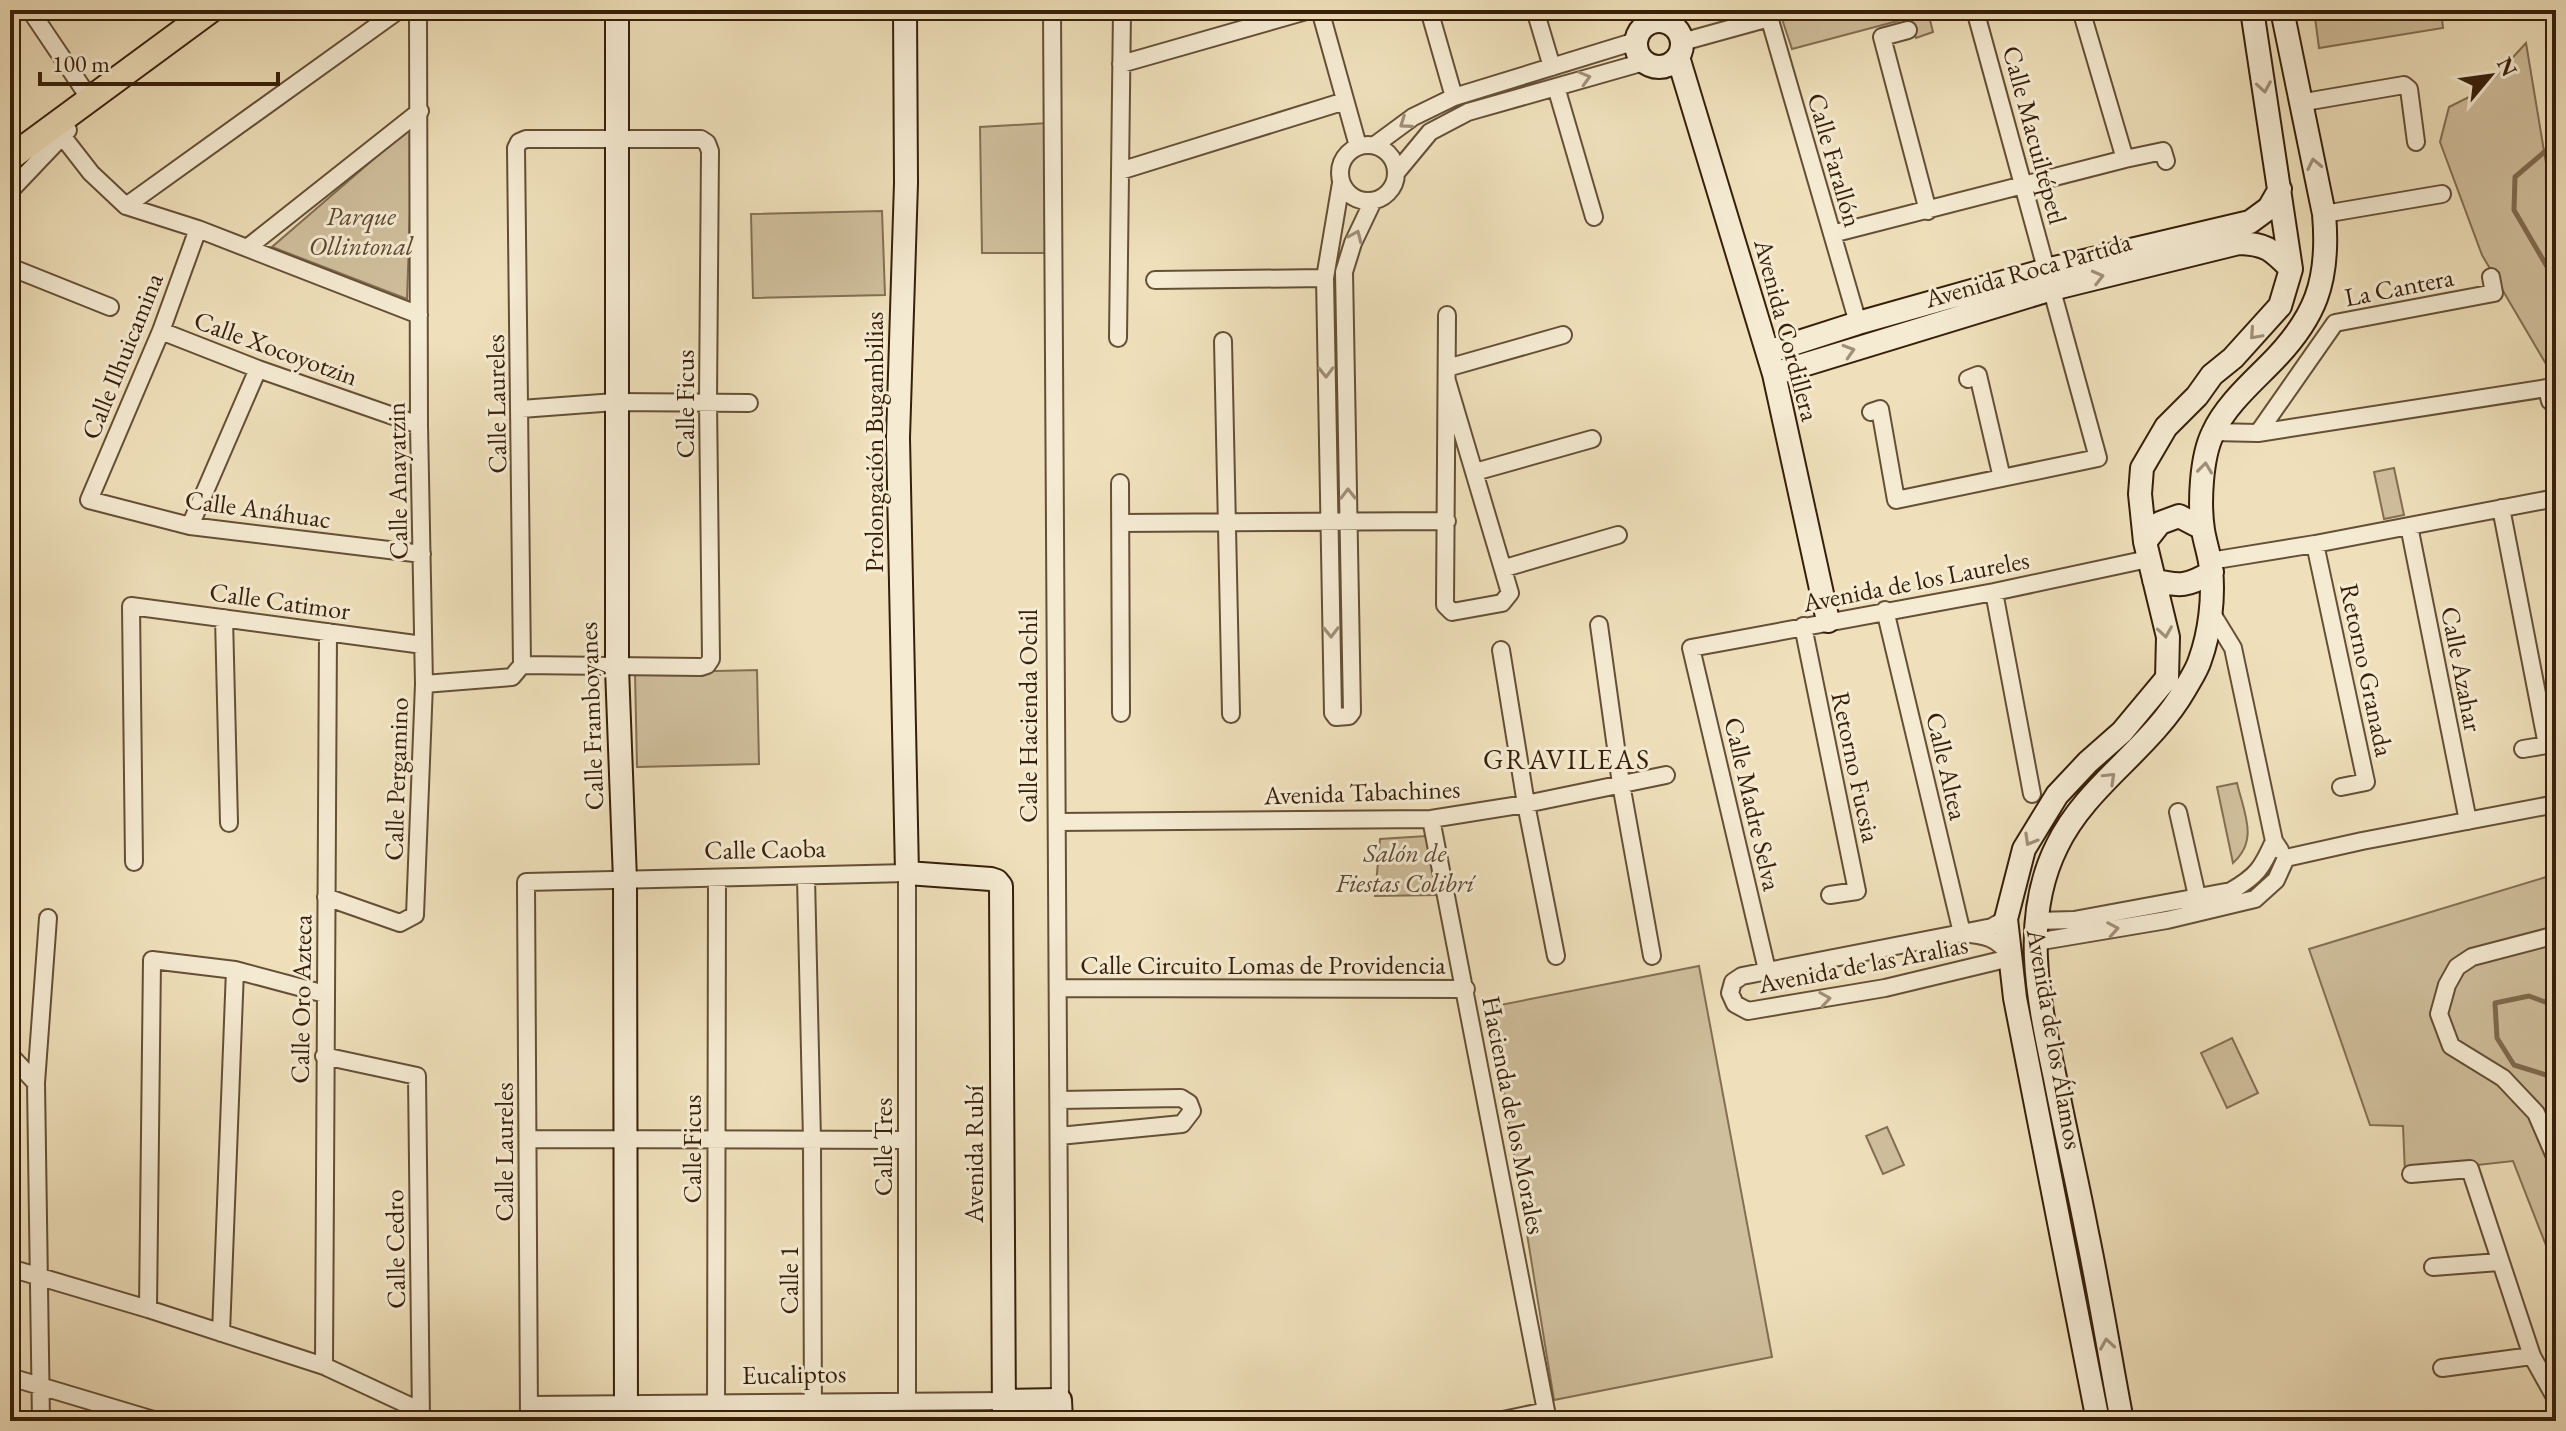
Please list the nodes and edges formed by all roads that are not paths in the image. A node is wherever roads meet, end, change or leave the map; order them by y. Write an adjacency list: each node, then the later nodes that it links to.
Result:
1 (30, 10): 26 (street)
2 (211, 10): 26 (main road)
3 (399, 10): 47 (street)
4 (418, 10): 30 (street, Calle Anayatzin)
5 (617, 10): 32 (street, Calle Framboyanes)
6 (905, 10): 137 (street, Prolongación Bugambilias)
7 (1052, 10): 132 (street, Calle Hacienda Ochil)
8 (1122, 10): 21 (street)
9 (1310, 10): 21 (street)
10 (1320, 10): 28 (street)
11 (1429, 10): 25 (street)
12 (1535, 10): 22 (street)
13 (1975, 10): 42 (street, Calle Macuiltépetl)
14 (2081, 10): 37 (street)
15 (2252, 10): 43 (street, Avenida de los Álamos, one-way to 43)
16 (2282, 10): 29 (street, Avenida de los Álamos)
17 (1768, 14): 20 (street); 53 (street, Calle Farallón)
18 (1648, 28): 20 (street); 20 (street); 22 (street); 24 (street, one-way to 18)
19 (1908, 30): 48 (street)
20 (1680, 50): 72 (street, Avenida Cordillera)
21 (1121, 64): 39 (street)
22 (1552, 67): 23 (street)
23 (1506, 81): 25 (street); 27 (street)
24 (1556, 87): 27 (street); 50 (street)
25 (1454, 97): 34 (street, one-way to 34)
26 (90, 99): 31 (street); 36 (main road)
27 (1511, 100): 40 (street)
28 (1345, 101): 35 (street); 39 (street)
29 (2299, 103): 33 (street); 49 (street, Avenida de los Álamos, one-way to 29)
30 (420, 111): 55 (street); 63 (street, Calle Anayatzin)
31 (63, 137): 44 (street); 47 (street)
32 (615, 139): 76 (street, Calle Ficus); 78 (street, Calle Framboyanes); 80 (street, Calle Laureles)
33 (2416, 142)
34 (1375, 145): 35 (street); 40 (street)
35 (1358, 146): 41 (street)
36 (10, 158)
37 (2125, 159): 38 (street); 42 (street)
38 (2166, 161)
39 (1120, 171): 68 (street)
40 (1396, 173): 46 (street)
41 (1341, 183): 46 (street); 59 (street)
42 (2025, 185): 48 (street); 60 (street, Calle Macuiltépetl)
43 (2280, 189): 52 (street, Avenida de los Álamos); 60 (street, Avenida Roca Partida)
44 (10, 191)
45 (2442, 194): 49 (street)
46 (1373, 201): 69 (street, one-way to 46)
47 (126, 206): 51 (street)
48 (1928, 211): 53 (street)
49 (2324, 214): 54 (street, Avenida de los Álamos)
50 (1594, 217)
51 (198, 229): 55 (street); 66 (street, Calle Ilhuicamina)
52 (2286, 230): 54 (street); 57 (street, Avenida de los Álamos)
53 (1832, 234): 65 (street, Calle Farallón)
54 (2326, 244): 83 (street, Avenida de los Álamos)
55 (247, 248): 63 (street)
56 (10, 267): 62 (street)
57 (2291, 269): 60 (street, Avenida Roca Partida, one-way to 57); 103 (street, Avenida de los Álamos, one-way to 103)
58 (2491, 277): 84 (street, La Cantera)
59 (1325, 278): 61 (street); 70 (street)
60 (2049, 279): 65 (street, Avenida Roca Partida); 72 (street, Avenida Roca Partida, one-way to 60); 87 (street, Calle Macuiltépetl)
61 (1155, 280)
62 (110, 307)
63 (419, 315): 82 (street, Calle Anayatzin)
64 (1447, 315): 74 (street)
65 (1858, 323): 72 (street, Avenida Roca Partida)
66 (161, 331): 73 (street, Calle Xocoyotzin); 90 (street, Calle Ilhuicamina)
67 (1563, 335): 74 (street)
68 (1118, 338)
69 (1345, 338): 70 (street); 93 (street, one-way to 69)
70 (1326, 339): 95 (street, one-way to 95)
71 (1223, 341): 96 (street)
72 (1771, 363): 110 (street, Avenida Cordillera)
73 (258, 369): 82 (street, Calle Xocoyotzin); 97 (street)
74 (1447, 374): 86 (street); 92 (street)
75 (1968, 379): 87 (street)
76 (708, 401): 78 (street); 79 (street); 117 (street, Calle Ficus)
77 (2550, 401): 84 (street)
78 (615, 402): 80 (street); 117 (street, Calle Framboyanes)
79 (749, 403)
80 (521, 409): 118 (street, Calle Laureles)
81 (1871, 412): 87 (street)
82 (419, 425): 102 (street, Calle Anayatzin)
83 (2213, 432): 84 (street); 99 (street, Avenida de los Álamos, one-way to 83)
84 (2258, 433)
85 (1592, 439): 86 (street)
86 (1475, 472): 105 (street)
87 (2002, 478)
88 (1120, 483): 94 (street)
89 (2556, 498): 91 (street)
90 (89, 500): 97 (street, Calle Anáhuac)
91 (2501, 508): 98 (street); 122 (street)
92 (1447, 521): 93 (street); 105 (street)
93 (1348, 522): 95 (street); 95 (street, one-way to 93)
94 (1120, 523): 96 (street); 120 (street)
95 (1330, 523): 96 (street)
96 (1227, 524): 121 (street)
97 (190, 526): 102 (street, Calle Anáhuac)
98 (2409, 526): 101 (street); 131 (street, Calle Azahar)
99 (2202, 528): 103 (street); 104 (street, Avenida de los Álamos)
100 (1618, 535): 105 (street)
101 (2315, 544): 104 (street); 125 (street, Retorno Granada)
102 (422, 554): 114 (street, Calle Anayatzin)
103 (2149, 560): 104 (street); 106 (street, Avenida de los Laureles); 147 (street, Avenida de los Álamos, one-way to 147)
104 (2211, 567): 108 (street, Avenida de los Álamos)
105 (1505, 568)
106 (1994, 592): 107 (street, Avenida de los Laureles); 126 (street)
107 (1885, 610): 110 (street, Avenida de los Laureles); 149 (street, Calle Altea)
108 (2211, 612): 134 (street); 148 (street, Avenida de los Álamos, one-way to 108)
109 (224, 618): 113 (street, Calle Catimor); 133 (street); 136 (street, Calle Catimor)
110 (1828, 621): 112 (street, Avenida de los Laureles)
111 (1599, 625): 124 (street)
112 (1803, 626): 115 (street, Avenida de los Laureles); 143 (street, Retorno Fucsia)
113 (328, 632): 114 (street, Calle Catimor); 145 (street, Calle Oro Azteca)
114 (423, 645): 119 (street, Calle Pergamino)
115 (1691, 648): 155 (street, Calle Madre Selva)
116 (1501, 650): 127 (street)
117 (617, 668): 118 (street); 140 (street, Calle Framboyanes)
118 (517, 671): 119 (street)
119 (424, 684): 145 (street, Calle Pergamino)
120 (1121, 713)
121 (1231, 714)
122 (2523, 749)
123 (1666, 775): 124 (street, Avenida Tabachines)
124 (1621, 784): 127 (street, Avenida Tabachines); 152 (street)
125 (2341, 787)
126 (2032, 794)
127 (1526, 804): 130 (street, Avenida Tabachines); 151 (street)
128 (2556, 804): 131 (street)
129 (2178, 812): 144 (street)
130 (1431, 819): 132 (street, Avenida Tabachines); 157 (street, Hacienda de los Morales)
131 (2468, 821): 135 (street)
132 (1057, 822): 156 (street, Calle Hacienda Ochil)
133 (229, 823)
134 (2274, 841): 135 (street); 144 (street)
135 (2286, 858): 148 (street, one-way to 135)
136 (134, 862)
137 (907, 873): 139 (street, Calle Caoba); 142 (street, Calle Caoba); 168 (street, Calle Tres)
138 (717, 878): 139 (street, Calle Caoba); 140 (street, Calle Caoba); 166 (street, Calle Ficus)
139 (806, 878): 167 (street, Calle 1)
140 (625, 880): 141 (street, Calle Caoba); 165 (street, Calle Framboyanes)
141 (526, 882): 164 (street, Calle Laureles)
142 (1001, 886): 187 (street, Avenida Rubí)
143 (1830, 895)
144 (2197, 896): 148 (street)
145 (326, 897): 158 (street, Calle Oro Azteca)
146 (48, 918): 161 (street)
147 (2006, 919): 149 (street, Avenida de las Aralias); 153 (street, Avenida de los Álamos)
148 (2036, 932): 199 (street, Avenida de los Álamos, one-way to 148)
149 (1962, 933): 153 (street, Avenida de las Aralias); 155 (street, Avenida de las Aralias)
150 (2556, 935): 169 (street)
151 (1556, 956)
152 (1652, 956)
153 (2010, 958): 155 (street, Avenida de las Aralias, one-way to 153); 198 (street, Avenida de los Álamos)
154 (235, 970): 158 (street); 175 (street); 176 (street)
155 (1767, 970)
156 (1059, 988): 157 (street, Calle Circuito Lomas de Providencia); 162 (street, Calle Hacienda Ochil)
157 (1466, 989): 191 (street, Hacienda de los Morales)
158 (325, 994): 160 (street, Calle Oro Azteca)
159 (10, 1055): 161 (street)
160 (324, 1056): 178 (street, Calle Oro Azteca); 190 (street, Calle Cedro)
161 (36, 1083): 174 (street)
162 (1059, 1100): 163 (street, Calle Hacienda Ochil); 163 (street)
163 (1059, 1136): 186 (street, Calle Hacienda Ochil)
164 (528, 1139): 165 (street); 189 (street, Calle Laureles)
165 (625, 1139): 166 (street); 188 (street, Calle Framboyanes)
166 (716, 1139): 167 (street); 185 (street, Calle Ficus)
167 (812, 1140): 168 (street); 184 (street, Calle 1)
168 (907, 1140): 183 (street, Calle Tres)
169 (2556, 1159)
170 (2411, 1174): 171 (street)
171 (2499, 1262): 172 (street); 177 (street)
172 (2433, 1267)
173 (10, 1268): 174 (street)
174 (39, 1277): 175 (street); 181 (street)
175 (148, 1309): 176 (street)
176 (221, 1333): 178 (street)
177 (2532, 1356): 179 (street); 182 (street)
178 (324, 1366): 190 (street)
179 (2442, 1368)
180 (10, 1377): 181 (street)
181 (42, 1387): 192 (street); 193 (street)
182 (2556, 1399)
183 (907, 1401): 184 (street, Eucaliptos); 187 (street, Eucaliptos); 196 (street, Calle Tres)
184 (813, 1402): 185 (street, Eucaliptos); 195 (street, Calle 1)
185 (716, 1403): 188 (street, Eucaliptos); 194 (street, Calle Ficus)
186 (1060, 1410): 187 (street, Eucaliptos)
187 (1004, 1411)
188 (626, 1412): 189 (street, Eucaliptos)
189 (529, 1413)
190 (421, 1416)
191 (1547, 1416): 197 (street)
192 (41, 1421)
193 (157, 1421)
194 (716, 1421)
195 (813, 1421)
196 (907, 1421)
197 (1498, 1421)
198 (2098, 1421)
199 (2122, 1421)

